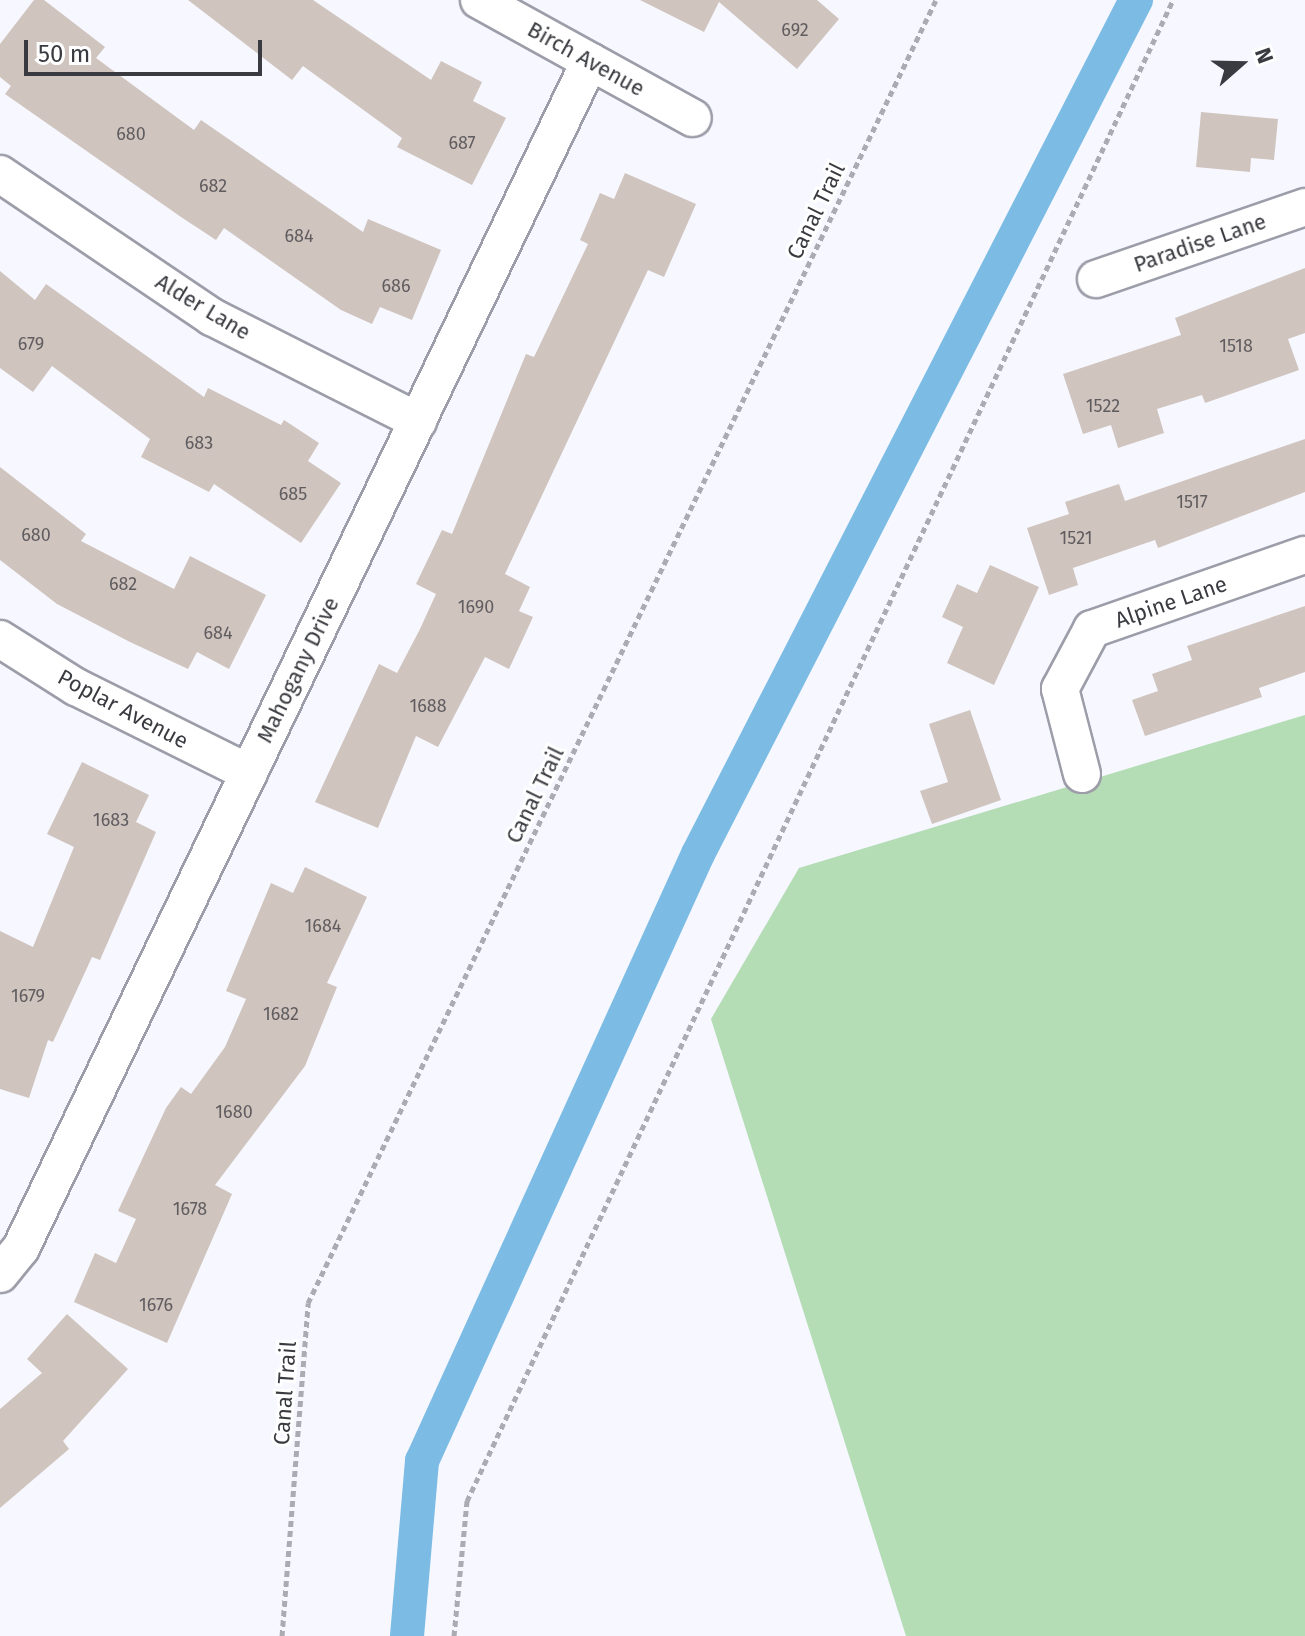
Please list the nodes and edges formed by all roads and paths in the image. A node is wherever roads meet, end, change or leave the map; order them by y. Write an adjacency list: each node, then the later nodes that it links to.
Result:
1 (479, 0): 4 (street, Birch Avenue)
2 (936, 0): 15 (path, Canal Trail)
3 (1173, 0): 16 (path)
4 (590, 61): 5 (street, Birch Avenue); 9 (street, Mahogany Drive)
5 (693, 118)
6 (0, 174): 9 (street, Alder Lane)
7 (1305, 207): 8 (street, Paradise Lane)
8 (1096, 279)
9 (418, 421): 12 (street, Mahogany Drive)
10 (1305, 555): 13 (street, Alpine Lane)
11 (0, 639): 12 (street, Poplar Avenue)
12 (249, 773): 14 (street, Mahogany Drive)
13 (1082, 774)
14 (0, 1274)
15 (282, 1636)
16 (454, 1636)

